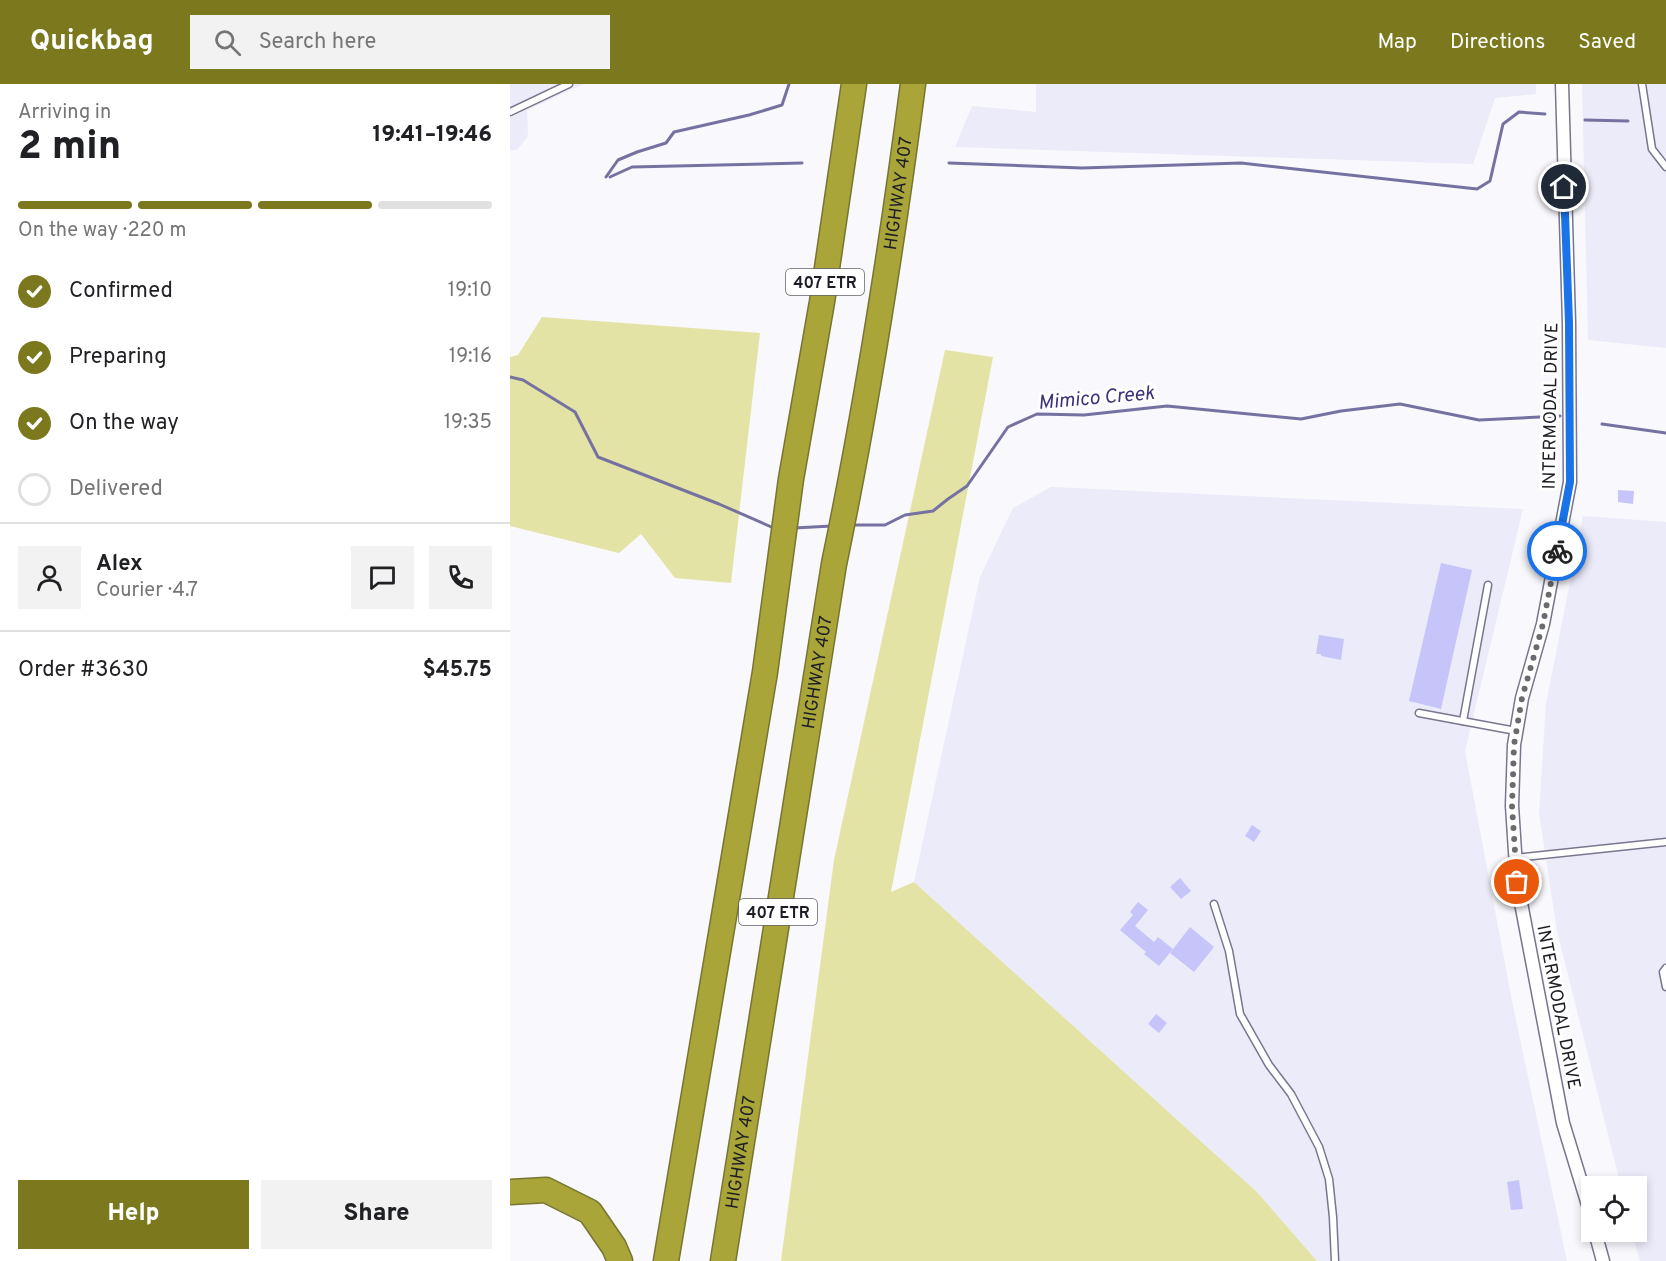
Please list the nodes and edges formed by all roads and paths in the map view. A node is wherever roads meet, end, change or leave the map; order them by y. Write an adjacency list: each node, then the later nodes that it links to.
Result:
1 (569, 84): 6 (lane)
2 (854, 84): 21 (highway, 407 ETR)
3 (913, 84): 22 (highway, HIGHWAY 407 / 407 ETR)
4 (1562, 84): 11 (street, INTERMODAL DRIVE)
5 (1642, 84): 7 (lane)
6 (510, 112)
7 (1666, 166)
8 (1488, 585): 10 (lane)
9 (1419, 713): 10 (lane)
10 (1463, 721): 11 (lane)
11 (1516, 731): 13 (street, INTERMODAL DRIVE)
12 (1666, 843): 13 (lane)
13 (1515, 858): 17 (street, INTERMODAL DRIVE)
14 (1214, 904): 23 (lane)
15 (1666, 968): 16 (lane)
16 (1666, 987)
17 (1581, 1182)
18 (510, 1192): 20 (highway)
19 (1598, 1242): 24 (street)
20 (620, 1261)
21 (666, 1261)
22 (723, 1261)
23 (1335, 1261)
24 (1603, 1261)

